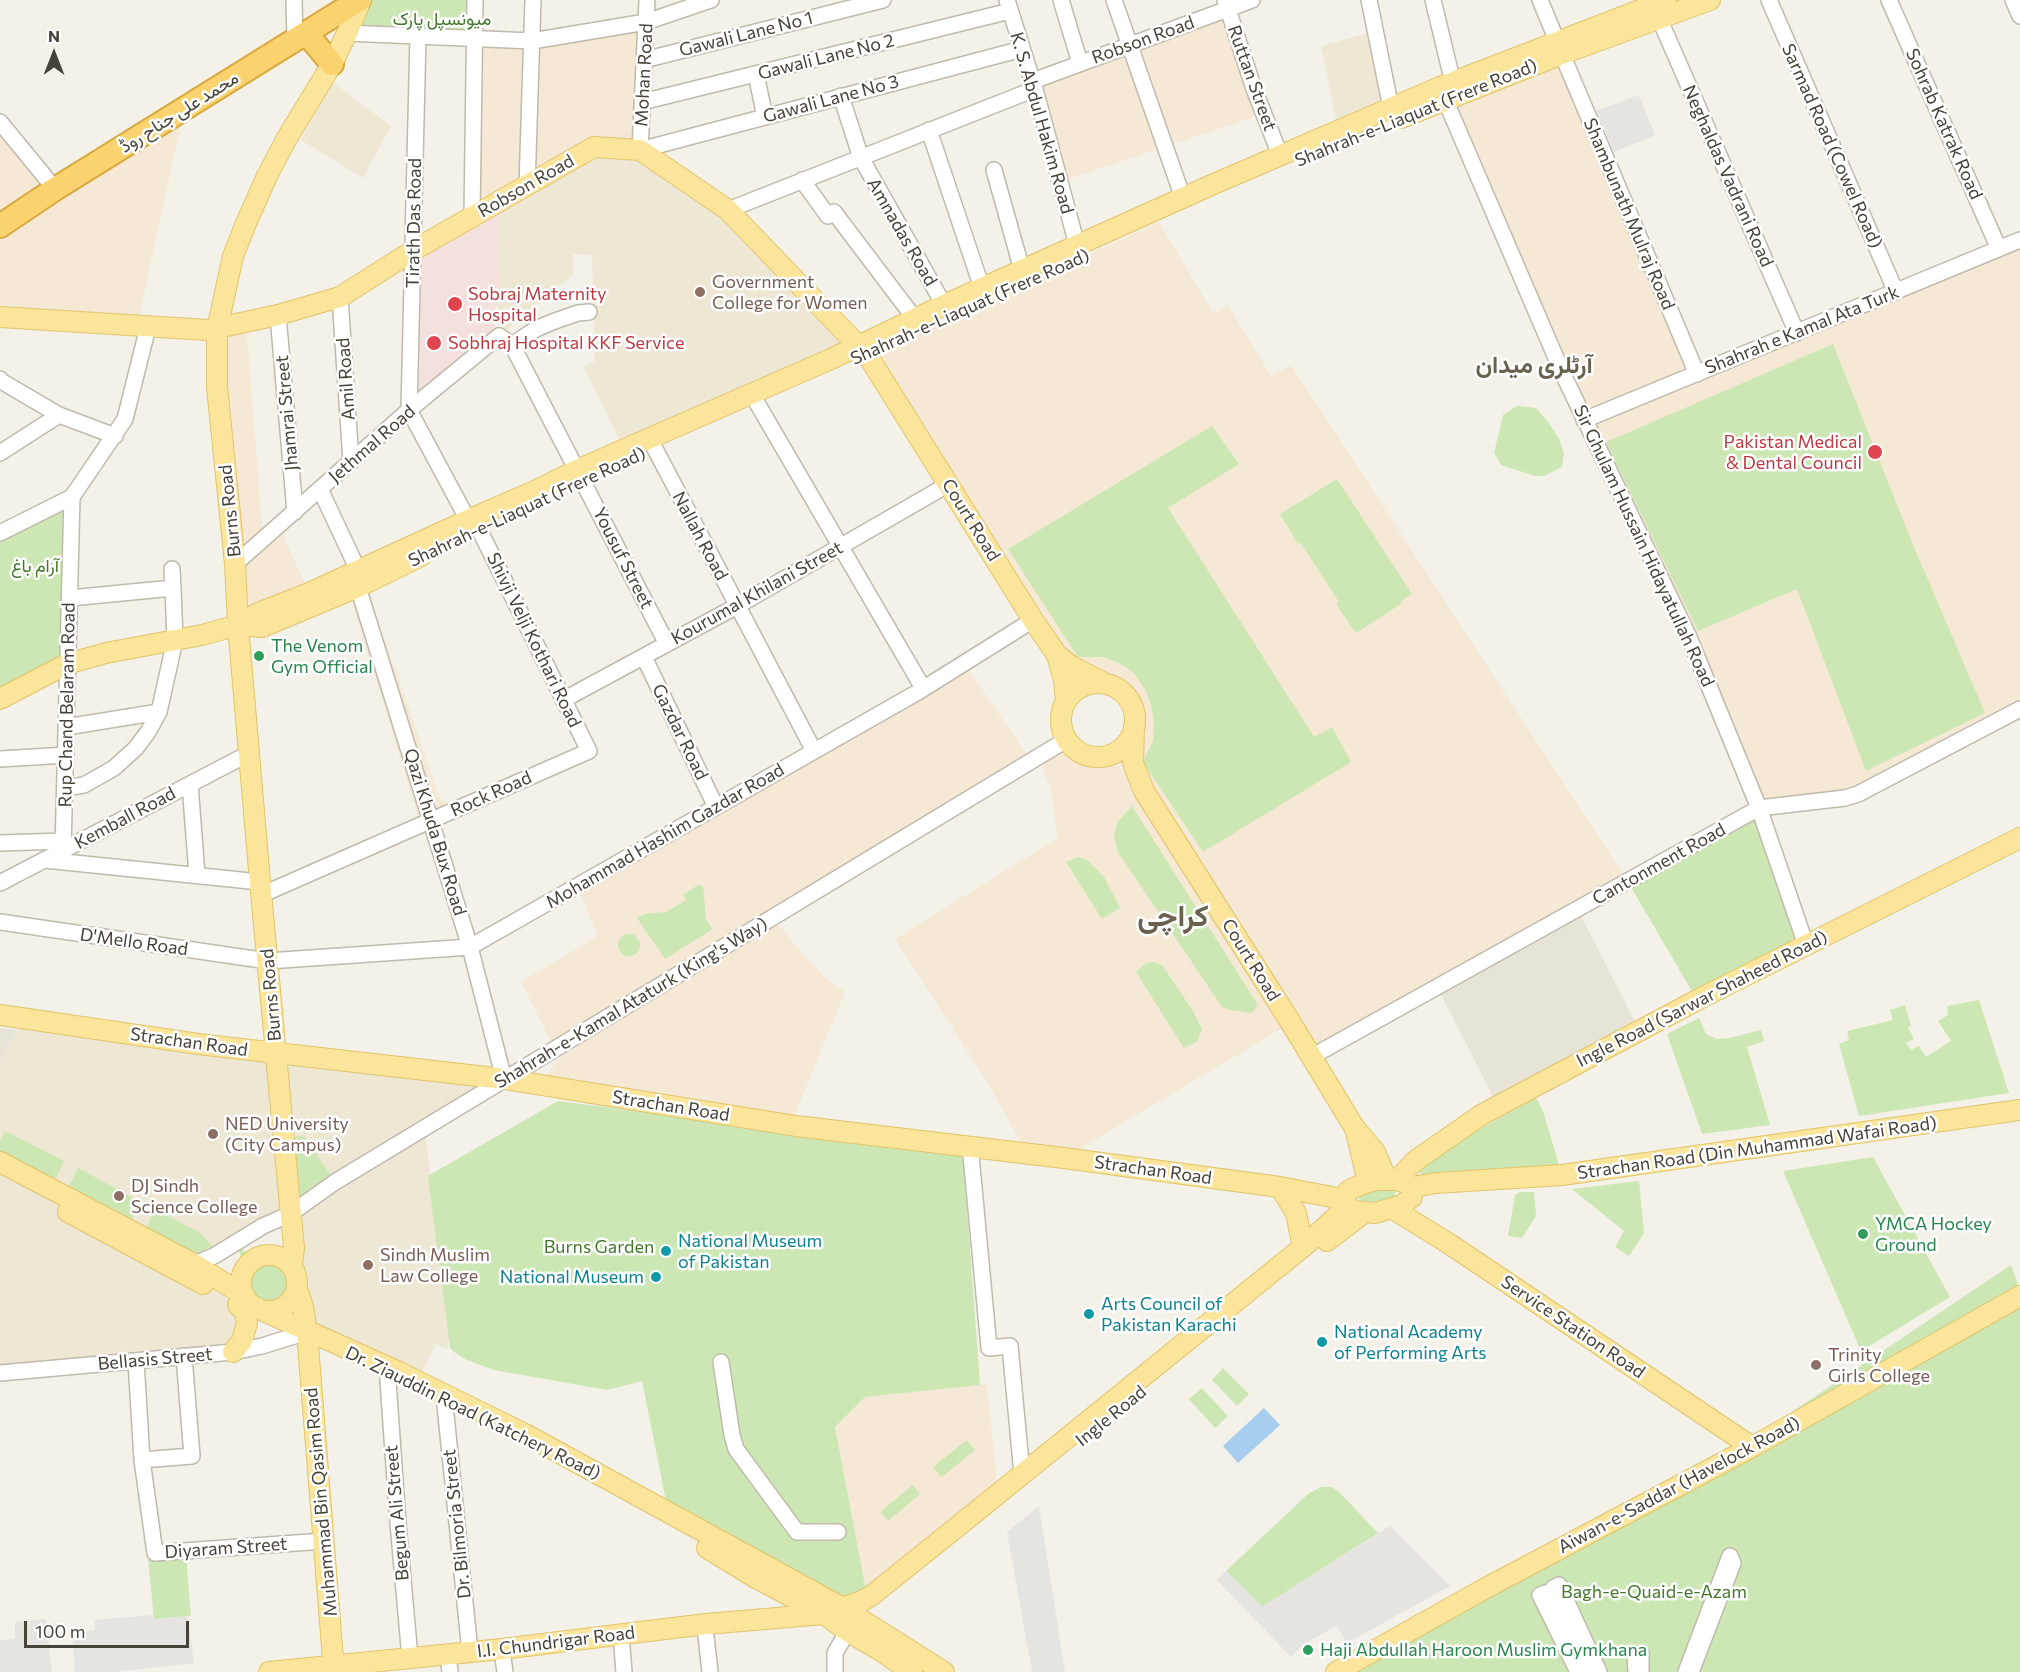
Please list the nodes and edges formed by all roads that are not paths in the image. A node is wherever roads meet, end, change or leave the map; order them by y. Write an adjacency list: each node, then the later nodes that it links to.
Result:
1 (294, 0): 24 (street)
2 (360, 0): 23 (main road, Burns Road); 24 (highway, محمد علی جناح روڈ)
3 (475, 0): 26 (street)
4 (533, 0): 27 (street)
5 (647, 0): 22 (street, Mohan Road)
6 (883, 0): 31 (street, Gawali Lane No 1)
7 (1061, 0): 32 (street)
8 (1114, 0): 28 (street)
9 (1252, 0): 19 (street, Robson Road)
10 (1369, 0): 39 (street)
11 (1433, 0): 36 (street, Sir Ghulam Hussain Hidayatullah Road)
12 (1540, 0): 29 (street, Shambunath Mulraj Road)
13 (1710, 0): 20 (main road, Shahrah-e-Liaquat (Frere Road))
14 (1769, 0): 60 (street, Sarmad Road (Cowel Road))
15 (1889, 0): 56 (street, Sohrab Katrak Road)
16 (2013, 0): 21 (street)
17 (706, 1): 22 (street)
18 (1009, 5): 30 (street, K. S. Abdul Hakim Road); 34 (street, Gawali Lane No 2)
19 (1226, 5): 28 (street, Robson Road); 44 (street, Ruttan Street)
20 (1657, 6): 29 (main road, Shahrah-e-Liaquat (Frere Road)); 69 (street, Neghaldas Vadrani Road)
21 (2020, 16)
22 (646, 22): 27 (street); 31 (street, Mohan Road)
23 (347, 33): 25 (street); 33 (main road, Burns Road)
24 (301, 36): 33 (highway); 49 (highway, محمد علی جناح روڈ)
25 (418, 36): 26 (street); 57 (street, Tirath Das Road)
26 (475, 40): 27 (street); 52 (street)
27 (532, 41): 48 (street)
28 (1129, 45): 32 (street, Robson Road); 50 (street)
29 (1560, 48): 36 (main road, Shahrah-e-Liaquat (Frere Road)); 72 (street, Shambunath Mulraj Road)
30 (1022, 49): 35 (street, K. S. Abdul Hakim Road); 37 (street, Gawali Lane No 3)
31 (644, 60): 38 (street, Mohan Road)
32 (1080, 63): 35 (street, Robson Road)
33 (332, 64): 68 (main road, Burns Road)
34 (756, 74): 38 (street, Gawali Lane No 2); 40 (street)
35 (1034, 85): 42 (street, Robson Road); 55 (street, K. S. Abdul Hakim Road)
36 (1446, 90): 39 (main road, Shahrah-e-Liaquat (Frere Road)); 71 (main road, Shahrah-e-Liaquat (Frere Road)); 77 (street, Sir Ghulam Hussain Hidayatullah Road)
37 (841, 96): 40 (street, Gawali Lane No 3); 45 (street, Amnadas Road)
38 (642, 102): 43 (street, Mohan Road)
39 (1391, 108): 44 (main road, Shahrah-e-Liaquat (Frere Road))
40 (765, 117): 43 (street, Gawali Lane No 3)
41 (0, 122): 49 (street)
42 (929, 130): 45 (street, Robson Road); 59 (street)
43 (640, 150): 48 (main road, Robson Road); 51 (main road)
44 (1280, 155): 50 (main road, Shahrah-e-Liaquat (Frere Road))
45 (861, 158): 47 (street, Robson Road); 62 (street, Amnadas Road)
46 (994, 170): 58 (street)
47 (802, 180): 51 (street, Robson Road); 66 (street)
48 (527, 186): 52 (main road, Robson Road)
49 (55, 189): 53 (highway, محمد علی جناح روڈ)
50 (1183, 198): 55 (main road, Shahrah-e-Liaquat (Frere Road))
51 (728, 210): 71 (main road)
52 (472, 217): 57 (main road, Robson Road)
53 (0, 226)
54 (2020, 240): 56 (street, Shahrah e Kamal Ata Turk)
55 (1077, 245): 58 (main road, Shahrah-e-Liaquat (Frere Road))
56 (1999, 249): 60 (street, Shahrah e Kamal Ata Turk)
57 (414, 250): 61 (main road, Robson Road); 75 (street, Tirath Das Road)
58 (1022, 270): 59 (main road, Shahrah-e-Liaquat (Frere Road))
59 (982, 288): 62 (main road, Shahrah-e-Liaquat (Frere Road))
60 (1896, 292): 69 (street, Shahrah e Kamal Ata Turk)
61 (340, 297): 64 (main road, Robson Road); 81 (street, Amil Road)
62 (944, 305): 66 (main road, Shahrah-e-Liaquat (Frere Road))
63 (589, 312): 70 (street)
64 (278, 315): 68 (main road, Robson Road); 86 (street, Jhamrai Street)
65 (0, 317): 67 (main road, Robson Road)
66 (915, 320): 71 (main road, Shahrah-e-Liaquat (Frere Road))
67 (148, 327): 68 (main road, Robson Road); 78 (street)
68 (217, 330): 90 (main road, Burns Road)
69 (1797, 333): 72 (street, Shahrah e Kamal Ata Turk)
70 (512, 345): 75 (street, Jethmal Road); 82 (street, Yousuf Street)
71 (864, 351): 74 (main road, Shahrah-e-Liaquat (Frere Road)); 82 (main road, Shahrah-e-Liaquat (Frere Road)); 83 (main road, Court Road)
72 (1697, 374): 77 (street, Shahrah e Kamal Ata Turk)
73 (0, 379): 76 (street)
74 (757, 403): 79 (main road, Shahrah-e-Liaquat (Frere Road)); 89 (street)
75 (409, 410): 81 (street, Jethmal Road); 87 (street, Shivji Velji Kothari Road)
76 (59, 415): 78 (street); 80 (street)
77 (1584, 420): 123 (street, Sir Ghulam Hussain Hidayatullah Road)
78 (115, 436): 85 (street)
79 (654, 447): 82 (main road, Shahrah-e-Liaquat (Frere Road)); 95 (street, Nallah Road)
80 (0, 453)
81 (351, 462): 84 (street, Jethmal Road)
82 (580, 476): 87 (main road, Shahrah-e-Liaquat (Frere Road)); 99 (street, Yousuf Street)
83 (949, 484): 89 (street, Kourumal Khilani Street); 96 (main road, Court Road)
84 (320, 489): 86 (street, Jethmal Road); 92 (street, Qazi Khuda Bux Road)
85 (72, 497): 88 (street); 94 (street, Rup Chand Belaram Road)
86 (295, 512): 90 (street, Jethmal Road)
87 (473, 524): 92 (main road, Shahrah-e-Liaquat (Frere Road)); 106 (street, Shivji Velji Kothari Road)
88 (0, 533)
89 (839, 546): 95 (street, Kourumal Khilani Street); 104 (street)
90 (235, 564): 97 (main road, Burns Road)
91 (172, 569): 93 (street)
92 (358, 578): 97 (main road, Shahrah-e-Liaquat (Frere Road)); 124 (street, Qazi Khuda Bux Road)
93 (173, 588): 94 (street); 98 (street)
94 (69, 598): 102 (street, Rup Chand Belaram Road)
95 (737, 606): 99 (street, Kourumal Khilani Street); 114 (street, Nallah Road)
96 (1033, 620): 100 (main road, Court Road); 104 (street, Mohammad Hashim Gazdar Road)
97 (238, 626): 98 (main road, Shahrah-e-Liaquat (Frere Road)); 115 (main road, Burns Road)
98 (175, 640): 102 (main road, Shahrah-e-Liaquat (Frere Road)); 109 (street)
99 (667, 644): 101 (street, Kourumal Khilani Street)
100 (1057, 655): 103 (main road); 107 (main road, Court Road)
101 (644, 657): 106 (street, Kourumal Khilani Street); 122 (street, Gazdar Road)
102 (67, 664): 105 (main road, Shahrah-e-Liaquat (Frere Road)); 110 (street, Rup Chand Belaram Road)
103 (1110, 686): 107 (main road); 111 (main road)
104 (923, 688): 114 (street, Mohammad Hashim Gazdar Road)
105 (0, 699)
106 (563, 700): 113 (street, Shivji Velji Kothari Road)
107 (1065, 701): 112 (main road)
108 (2020, 709): 123 (street, Cantonment Road)
109 (159, 712): 110 (street); 120 (street)
110 (66, 726): 116 (street, Rup Chand Belaram Road)
111 (1134, 726): 117 (main road); 121 (main road, Court Road)
112 (1066, 740): 117 (main road); 139 (street, Shahrah-e-Kamal Ataturk (King's Way))
113 (589, 751): 124 (street, Rock Road)
114 (814, 751): 122 (street, Mohammad Hashim Gazdar Road)
115 (250, 753): 119 (street, Kemball Road); 131 (main road, Burns Road)
116 (66, 755): 118 (street); 120 (street, Rup Chand Belaram Road)
117 (1097, 757): 121 (main road)
118 (0, 759)
119 (190, 784): 127 (street, Kemball Road); 129 (street)
120 (65, 788): 127 (street, Rup Chand Belaram Road)
121 (1144, 791): 138 (main road, Court Road)
122 (716, 807): 134 (street, Mohammad Hashim Gazdar Road)
123 (1759, 808): 133 (street, Sir Ghulam Hussain Hidayatullah Road); 138 (street, Cantonment Road)
124 (432, 821): 131 (street, Rock Road); 134 (street, Qazi Khuda Bux Road)
125 (2020, 838): 133 (main road, Ingle Road (Sarwar Shaheed Road))
126 (0, 843): 127 (street)
127 (63, 845): 128 (street, Kemball Road)
128 (45, 860): 129 (street); 130 (street, Kemball Road)
129 (197, 875): 131 (street)
130 (0, 883)
131 (261, 888): 135 (main road, Burns Road)
132 (0, 922): 135 (street, D'Mello Road)
133 (1806, 945): 145 (main road, Ingle Road (Sarwar Shaheed Road))
134 (470, 947): 135 (street, Mohammad Hashim Gazdar Road); 139 (street, Qazi Khuda Bux Road)
135 (268, 961): 137 (main road, Burns Road)
136 (0, 1015): 137 (main road, Strachan Road)
137 (276, 1053): 139 (main road, Strachan Road); 147 (main road)
138 (1311, 1058): 145 (main road, Court Road)
139 (504, 1079): 141 (main road, Strachan Road); 147 (street, Shahrah-e-Kamal Ataturk (King's Way))
140 (2020, 1110): 145 (main road, Strachan Road (Din Muhammad Wafai Road))
141 (970, 1145): 144 (main road, Strachan Road); 164 (street)
142 (0, 1162): 149 (main road, Dr. Ziauddin Road (Katchery Road))
143 (0, 1176): 153 (main road, Dr. Ziauddin Road (Katchery Road))
144 (1280, 1187): 146 (main road, Strachan Road); 148 (main road)
145 (1394, 1190): 146 (main road, Strachan Road (Din Muhammad Wafai Road)); 146 (main road); 162 (main road, Service Station Road)
146 (1351, 1206): 148 (main road, Ingle Road); 167 (main road, Ingle Road)
147 (290, 1214): 149 (street, Shahrah-e-Kamal Ataturk (King's Way)); 150 (main road)
148 (1303, 1247): 164 (main road, Ingle Road)
149 (194, 1264): 153 (main road, Dr. Ziauddin Road (Katchery Road))
150 (292, 1266): 151 (main road); 153 (main road)
151 (297, 1289): 153 (main road); 154 (main road, Muhammad Bin Qasim Road)
152 (2020, 1296): 162 (main road, Aiwan-e-Saddar (Havelock Road))
153 (248, 1305): 154 (main road, Dr. Ziauddin Road (Katchery Road)); 155 (main road)
154 (304, 1335): 155 (street, Bellasis Street); 159 (main road, Dr. Ziauddin Road (Katchery Road)); 166 (main road, Muhammad Bin Qasim Road)
155 (233, 1352): 156 (street, Bellasis Street)
156 (184, 1356): 157 (street, Bellasis Street); 163 (street)
157 (136, 1361): 160 (street, Bellasis Street); 163 (street)
158 (721, 1362): 165 (street)
159 (387, 1369): 161 (main road, Dr. Ziauddin Road (Katchery Road)); 172 (street, Begum Ali Street)
160 (0, 1373)
161 (445, 1398): 167 (main road, Dr. Ziauddin Road (Katchery Road)); 170 (street, Dr. Bilmoria Street)
162 (1752, 1447): 182 (main road, Aiwan-e-Saddar (Havelock Road))
163 (142, 1460): 166 (street, Diyaram Street)
164 (1022, 1474): 167 (main road, Ingle Road)
165 (838, 1532)
166 (324, 1541): 173 (main road, Muhammad Bin Qasim Road)
167 (841, 1619): 168 (main road, I.I. Chundrigar Road); 170 (main road, I.I. Chundrigar Road); 179 (street); 180 (main road, Dr. Ziauddin Road (Katchery Road)); 181 (main road, Dr. Ziauddin Road (Katchery Road))
168 (706, 1636): 169 (main road, I.I. Chundrigar Road); 178 (street)
169 (622, 1647): 171 (main road, I.I. Chundrigar Road); 177 (street)
170 (470, 1652): 172 (main road, I.I. Chundrigar Road)
171 (504, 1665): 174 (main road, I.I. Chundrigar Road)
172 (403, 1666): 173 (main road, I.I. Chundrigar Road); 174 (main road, I.I. Chundrigar Road); 176 (main road, I.I. Chundrigar Road)
173 (334, 1668): 175 (main road, I.I. Chundrigar Road)
174 (450, 1668)
175 (269, 1672)
176 (356, 1672)
177 (624, 1672)
178 (710, 1672)
179 (835, 1672)
180 (912, 1672)
181 (944, 1672)
182 (1336, 1672)
183 (1578, 1672): 184 (street)
184 (1584, 1672)
185 (1594, 1672): 186 (street)
186 (1599, 1672)
187 (1636, 1672): 188 (street)
188 (1641, 1672)
189 (1686, 1672): 190 (street)
190 (1691, 1672)

